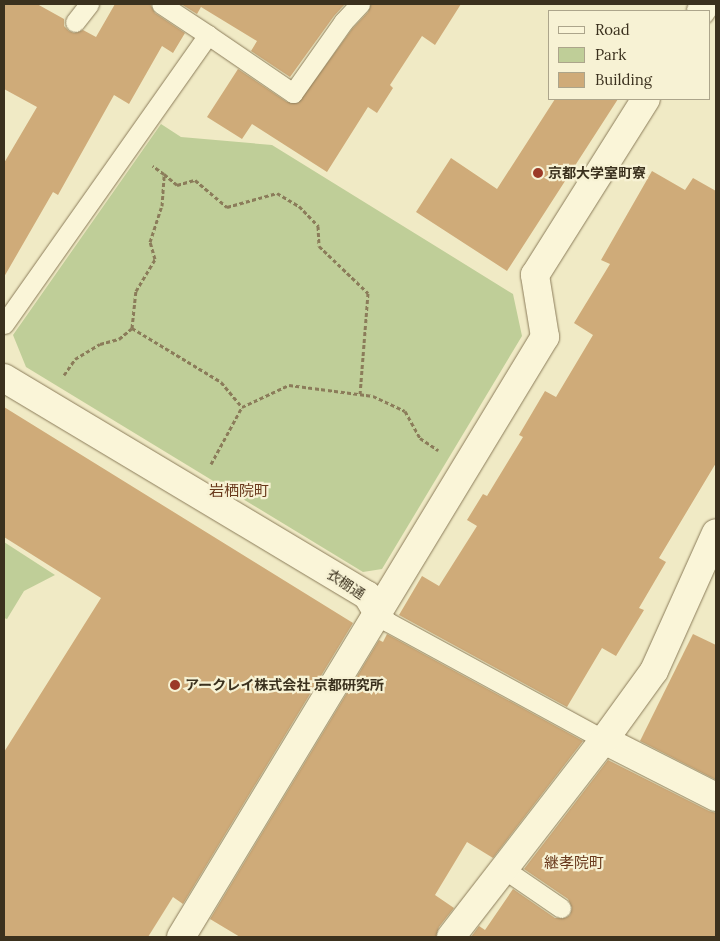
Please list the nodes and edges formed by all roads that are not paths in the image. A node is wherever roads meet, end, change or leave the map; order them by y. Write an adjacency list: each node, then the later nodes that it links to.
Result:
1 (89, 4): 4 (lane)
2 (161, 4): 5 (lane)
3 (360, 4): 5 (lane)
4 (75, 22)
5 (208, 35): 7 (lane)
6 (645, 100): 10 (street)
7 (4, 324)
8 (4, 378): 10 (street, 衣棚通)
9 (716, 533): 11 (street)
10 (378, 613): 11 (lane, 衣棚通); 15 (street)
11 (604, 740): 12 (street, 衣棚通); 13 (street)
12 (716, 797)
13 (504, 869): 14 (lane); 16 (street)
14 (562, 908)
15 (181, 937)
16 (451, 937)

